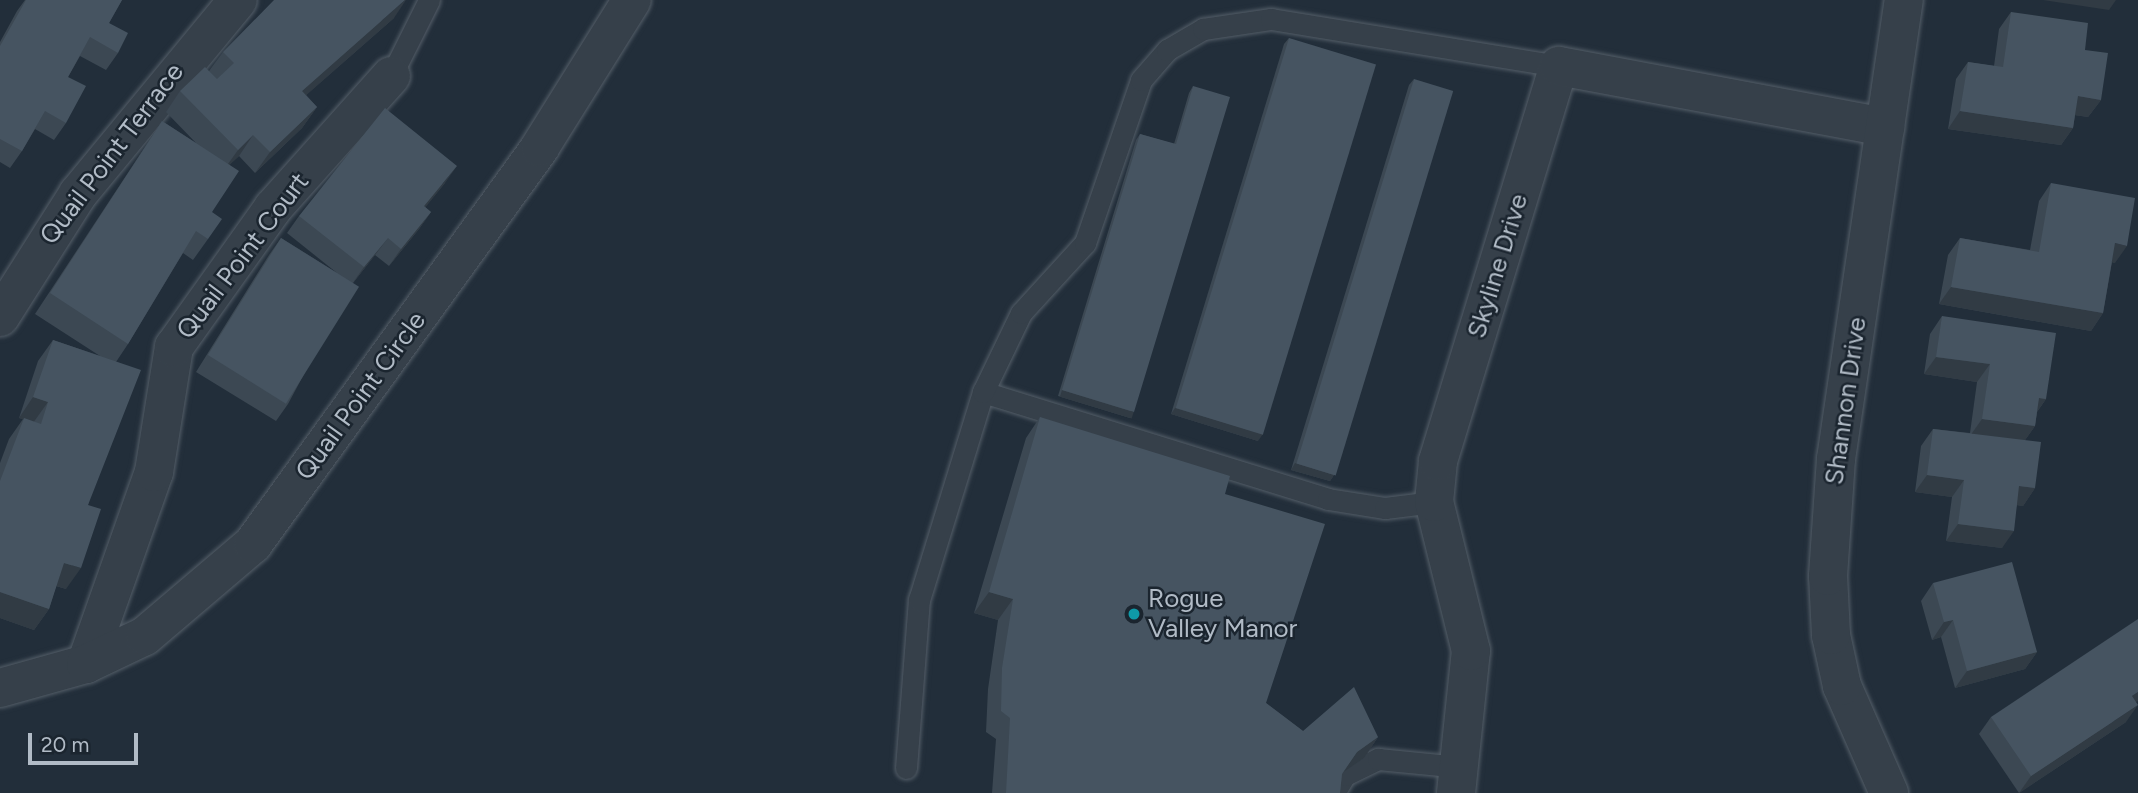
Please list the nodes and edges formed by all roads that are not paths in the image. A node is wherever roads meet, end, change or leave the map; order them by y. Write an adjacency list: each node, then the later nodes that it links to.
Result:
1 (238, 0): 8 (street, Quail Point Terrace)
2 (429, 0): 6 (lane)
3 (632, 0): 11 (street, Quail Point Circle)
4 (1904, 0): 7 (street, Shannon Drive)
5 (1559, 66): 7 (street); 9 (lane); 10 (street, Skyline Drive)
6 (391, 76): 11 (street, Quail Point Court)
7 (1885, 127): 16 (street, Shannon Drive)
8 (0, 317)
9 (984, 392): 10 (lane); 13 (lane)
10 (1434, 502): 14 (street, Skyline Drive)
11 (86, 664): 12 (street, Quail Point Circle)
12 (0, 688)
13 (906, 768)
14 (1457, 780): 15 (lane)
15 (1334, 793)
16 (1889, 793)

